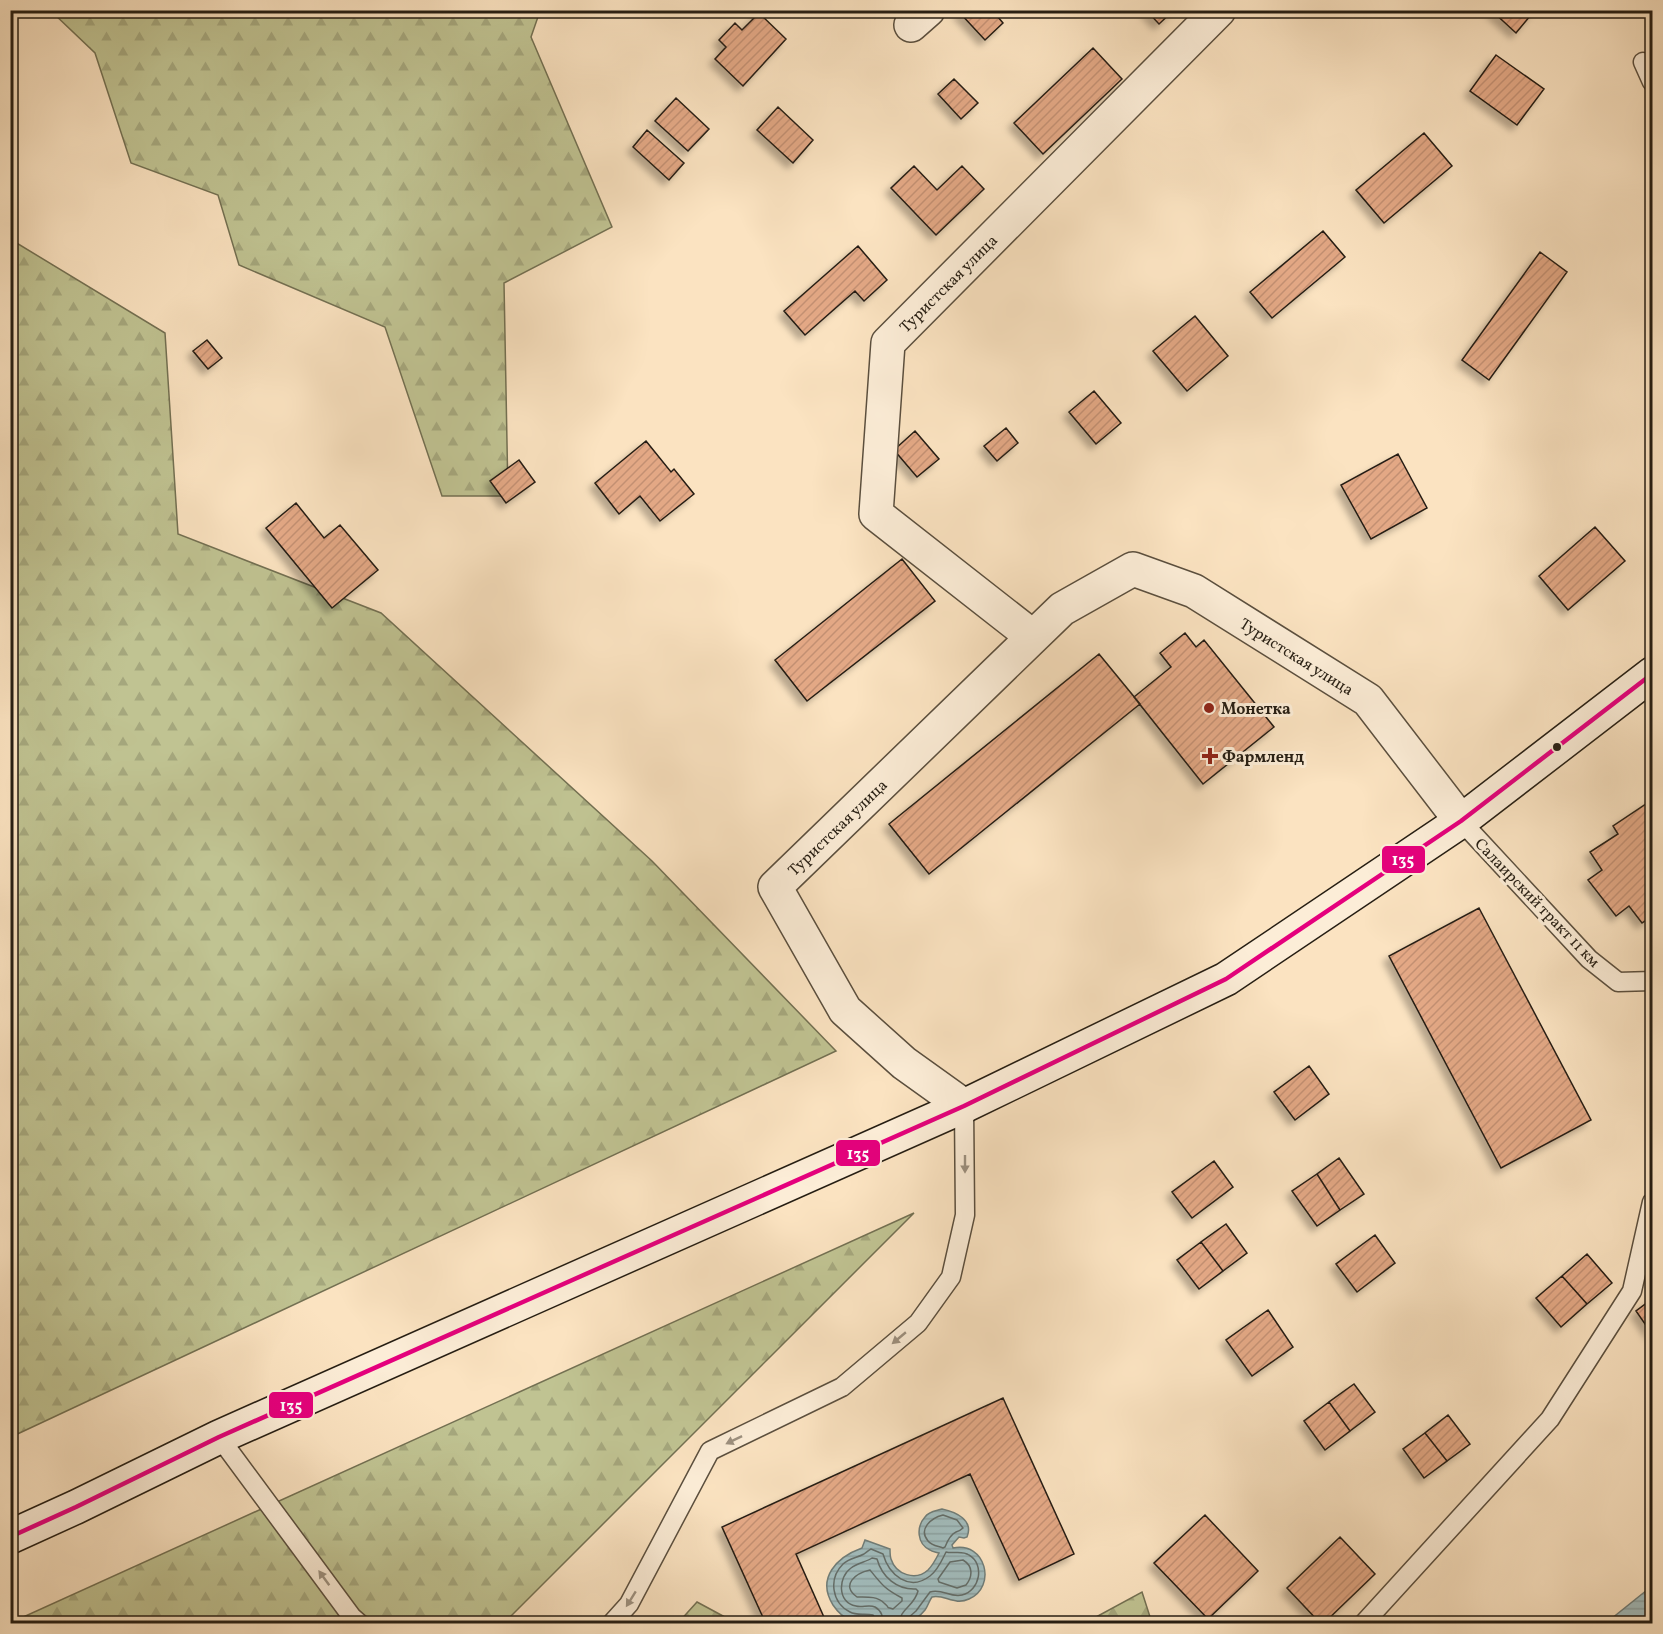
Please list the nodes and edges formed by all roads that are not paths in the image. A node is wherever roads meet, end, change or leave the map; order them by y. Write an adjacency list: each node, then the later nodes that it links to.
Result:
1 (1219, 10): 4 (street, Туристская улица)
2 (1643, 62): 3 (lane)
3 (1653, 82)
4 (1034, 637): 6 (street, Туристская улица); 8 (street, Туристская улица)
5 (1653, 674): 6 (street)
6 (1461, 821): 7 (lane, Салаирский тракт 11 км); 8 (street)
7 (1653, 981)
8 (964, 1106): 10 (street); 13 (lane, one-way to 13)
9 (1653, 1202): 14 (lane)
10 (219, 1437): 11 (street); 12 (lane, one-way to 10)
11 (10, 1537)
12 (360, 1623)
13 (611, 1623)
14 (1363, 1623)

